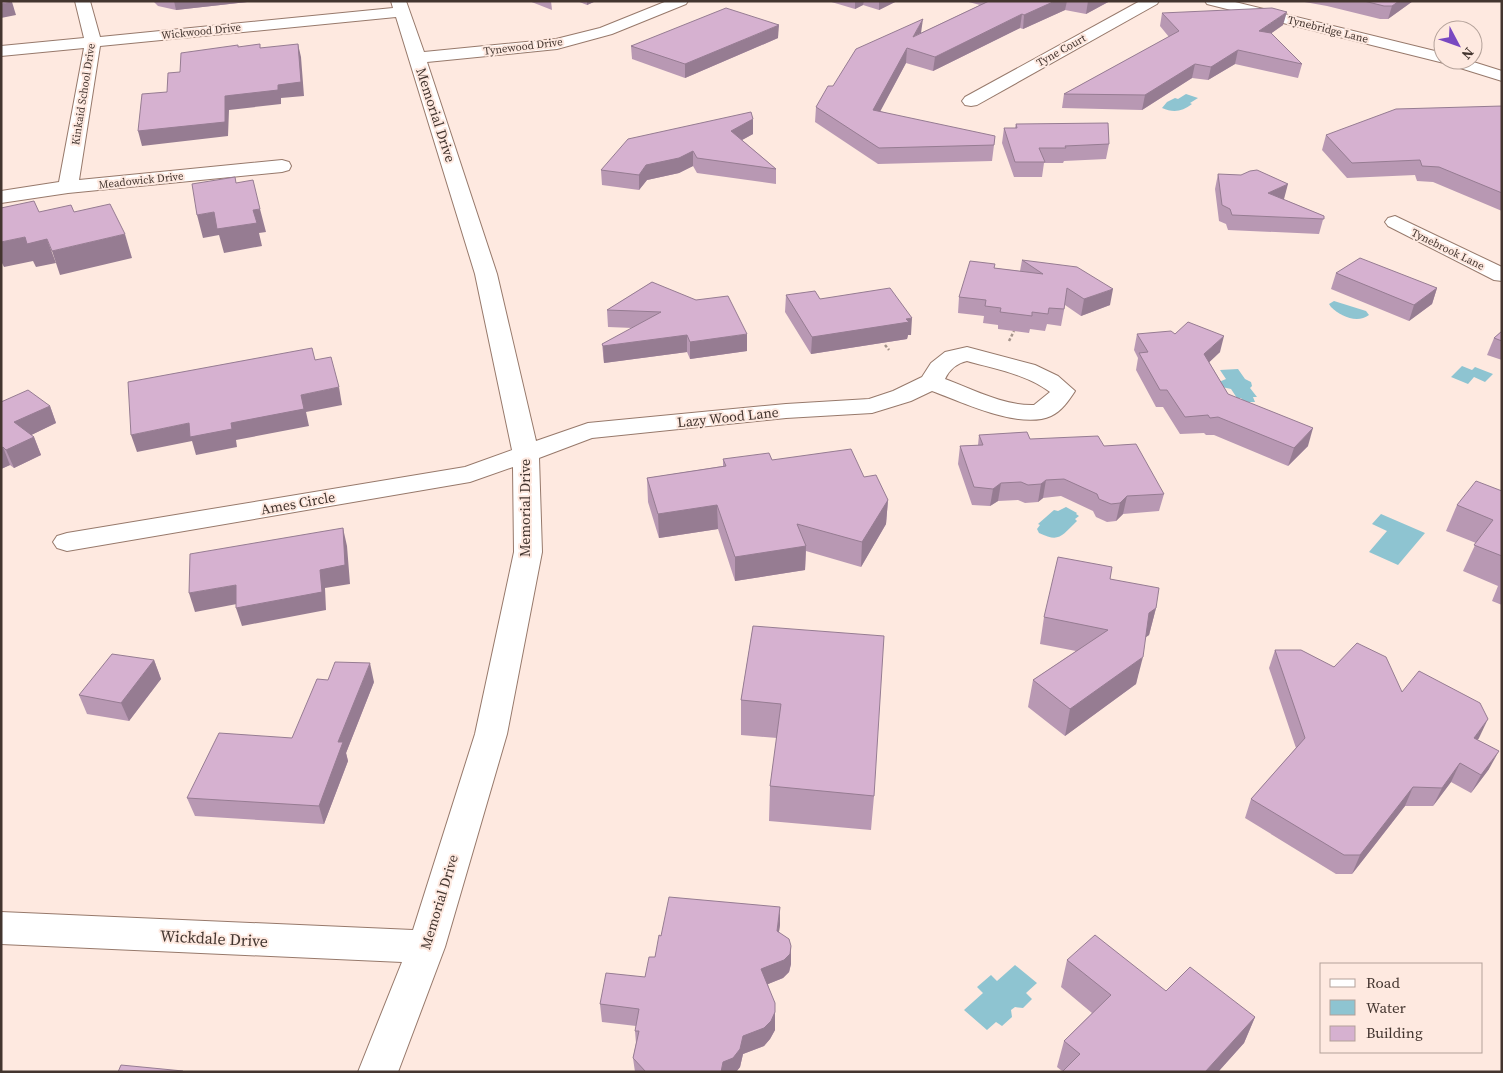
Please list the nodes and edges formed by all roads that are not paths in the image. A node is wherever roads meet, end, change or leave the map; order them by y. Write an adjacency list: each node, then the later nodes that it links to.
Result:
1 (82, 1): 6 (street, Kinkaid School Drive)
2 (681, 1): 9 (street, Tynewood Drive)
3 (1152, 1): 12 (street, Tyne Court)
4 (1212, 1): 8 (street, Tynebridge Lane)
5 (399, 6): 6 (street, Wickwood Drive); 9 (street, Memorial Drive)
6 (93, 42): 7 (street, Wickwood Drive); 14 (street, Kinkaid School Drive)
7 (1, 51)
8 (1433, 56)
9 (418, 58): 19 (street, Memorial Drive)
10 (1482, 70): 11 (street)
11 (1502, 76)
12 (972, 101)
13 (282, 166): 14 (street, Meadowick Drive)
14 (68, 187): 15 (street, Meadowick Drive)
15 (1, 197)
16 (1395, 222): 17 (street, Tynebrook Lane)
17 (1502, 275)
18 (931, 382): 19 (street, Lazy Wood Lane)
19 (526, 454): 20 (street, Ames Circle); 22 (street, Memorial Drive)
20 (67, 542)
21 (1, 928): 22 (street, Wickdale Drive)
22 (426, 947): 23 (street, Memorial Drive)
23 (378, 1072)

